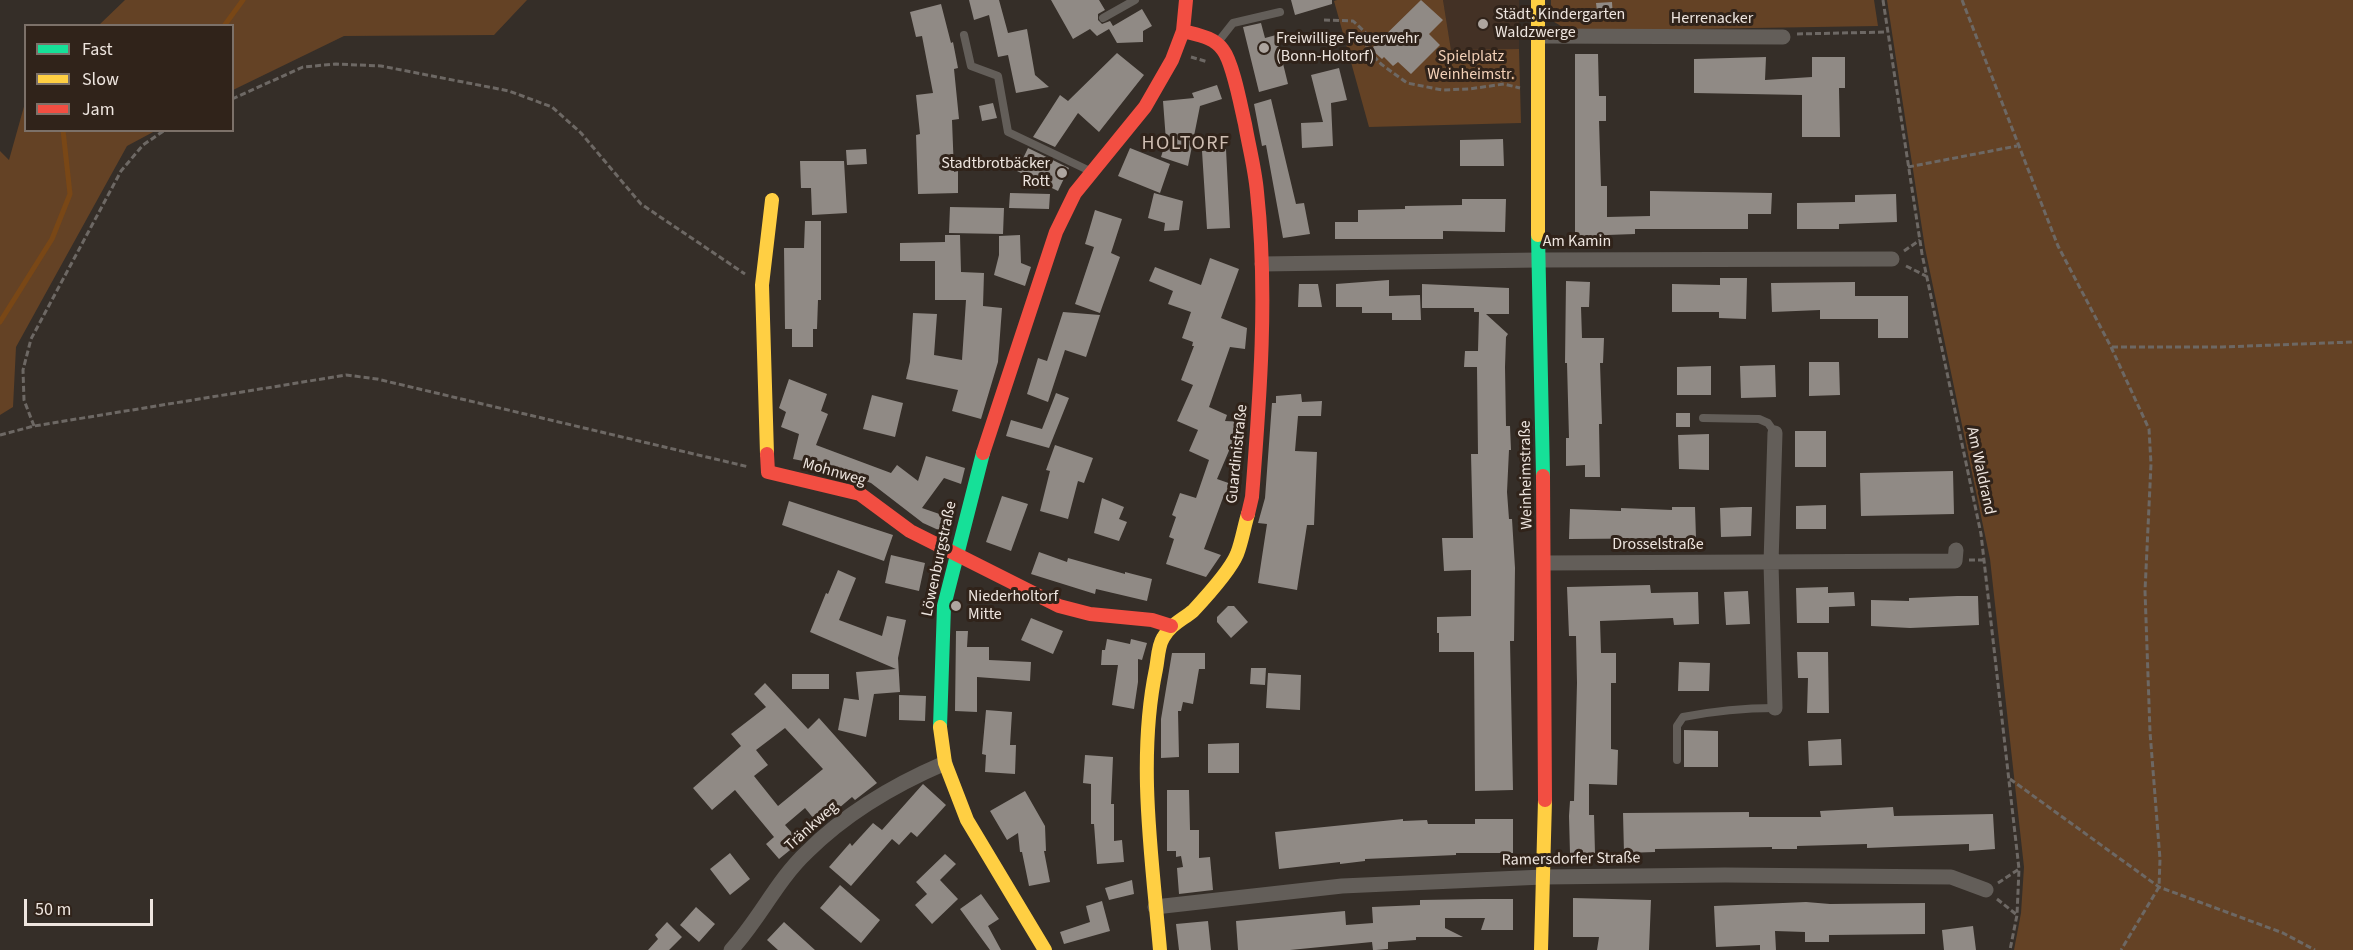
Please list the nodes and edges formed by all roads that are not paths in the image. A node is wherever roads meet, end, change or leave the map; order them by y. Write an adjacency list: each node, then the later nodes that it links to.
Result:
1 (1135, 0): 5 (lane)
2 (1186, 0): 6 (street, Löwenburgstraße)
3 (1538, 0): 8 (street, Weinheimstraße)
4 (1280, 12): 10 (lane)
5 (1103, 18)
6 (1183, 32): 10 (street); 11 (street, Löwenburgstraße)
7 (964, 35): 11 (lane)
8 (1538, 36): 9 (street, Herrenacker); 13 (street, Weinheimstraße)
9 (1784, 37)
10 (1217, 43): 15 (street, Guardinistraße)
11 (1092, 172): 19 (street, Löwenburgstraße)
12 (772, 200): 19 (street, Mohnweg)
13 (1538, 260): 14 (street, Am Kamin); 15 (street, Am Kamin); 20 (street, Weinheimstraße)
14 (1892, 260)
15 (1262, 264): 22 (street, Guardinistraße)
16 (1703, 418): 17 (lane)
17 (1775, 433): 21 (street)
18 (1956, 550): 21 (street, Drosselstraße)
19 (957, 553): 22 (street, Mohnweg); 25 (street, Löwenburgstraße)
20 (1545, 563): 21 (street, Drosselstraße); 26 (street, Weinheimstraße)
21 (1772, 563): 23 (street)
22 (1171, 626): 28 (street)
23 (1775, 708): 24 (lane)
24 (1677, 760)
25 (945, 763): 29 (street, Tränkweg); 30 (street, Löwenburgstraße)
26 (1543, 877): 27 (street, Ramersdorfer Straße); 28 (street, Ramersdorfer Straße); 32 (street, Weinheimstraße)
27 (1986, 890)
28 (1155, 907): 31 (street)
29 (734, 949)
30 (1045, 950)
31 (1160, 950)
32 (1541, 950)

